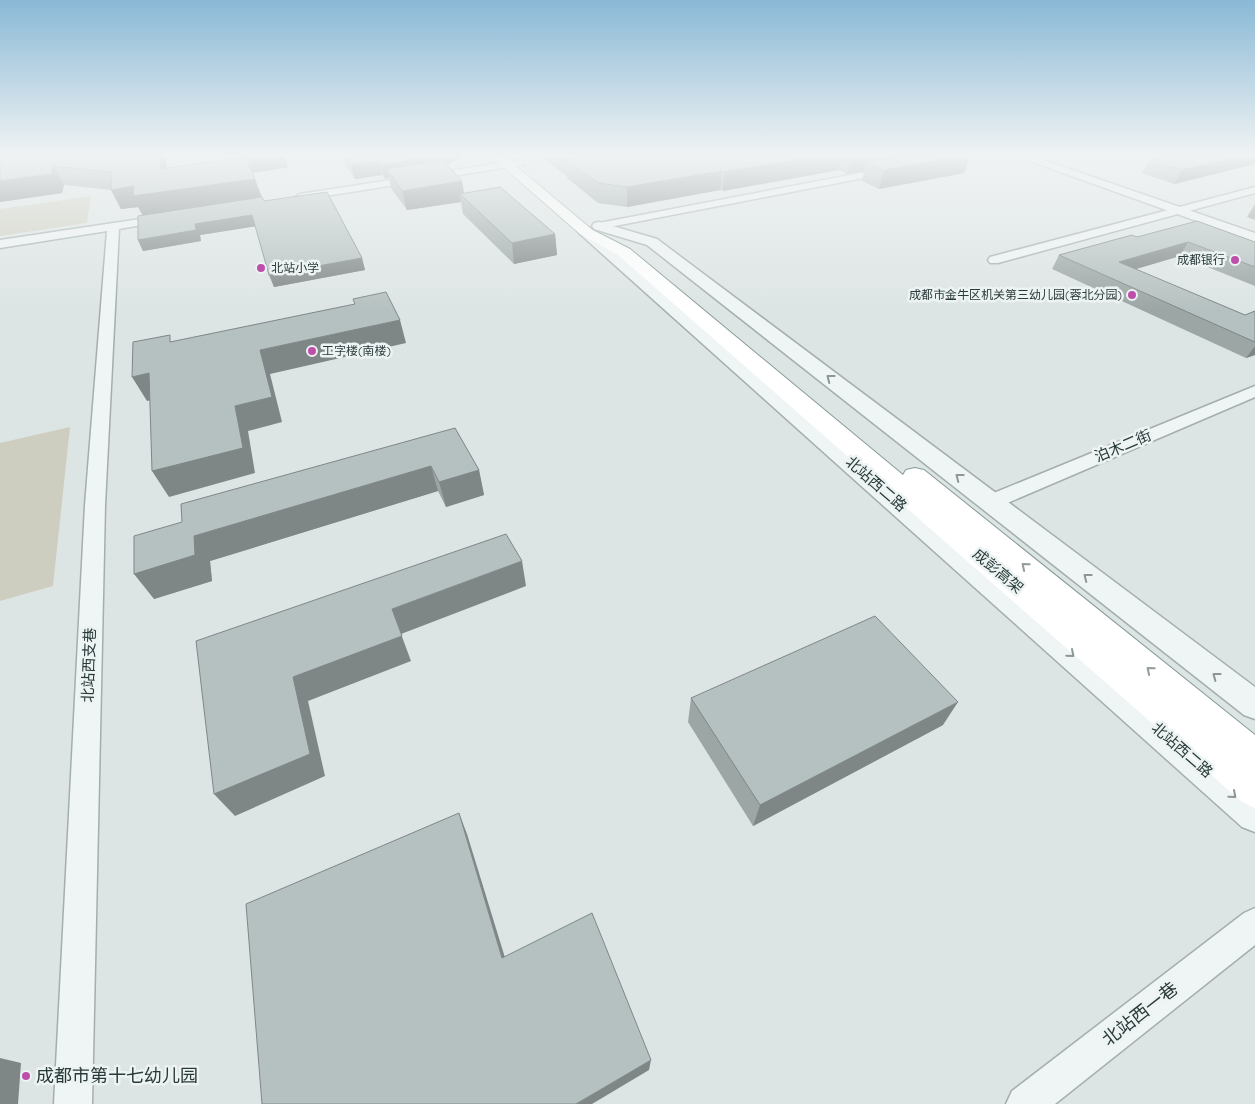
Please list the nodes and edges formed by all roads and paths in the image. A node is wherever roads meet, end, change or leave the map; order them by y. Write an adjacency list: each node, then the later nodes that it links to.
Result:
1 (567, 208): 8 (main road, 北站西二路)
2 (697, 208): 8 (street)
3 (1168, 208): 5 (street)
4 (1191, 208): 5 (street)
5 (1178, 211): 9 (street); 11 (street)
6 (182, 216): 7 (street)
7 (113, 226): 10 (street); 20 (street, 北站西支巷)
8 (592, 228): 12 (main road); 14 (street, 北站西二路, one-way to 8); 18 (street, 北站西二路, one-way to 18)
9 (1255, 238)
10 (0, 244)
11 (994, 260)
12 (751, 350): 16 (main road, 成彭高架, one-way to 12); 17 (main road, 成彭高架)
13 (1255, 390): 14 (street, 泊木二街)
14 (991, 502): 15 (street, 北站西二路, one-way to 14)
15 (1255, 705)
16 (1255, 757)
17 (1255, 790)
18 (1255, 814)
19 (1255, 924): 21 (street, 北站西一巷)
20 (73, 1104)
21 (1025, 1104)

